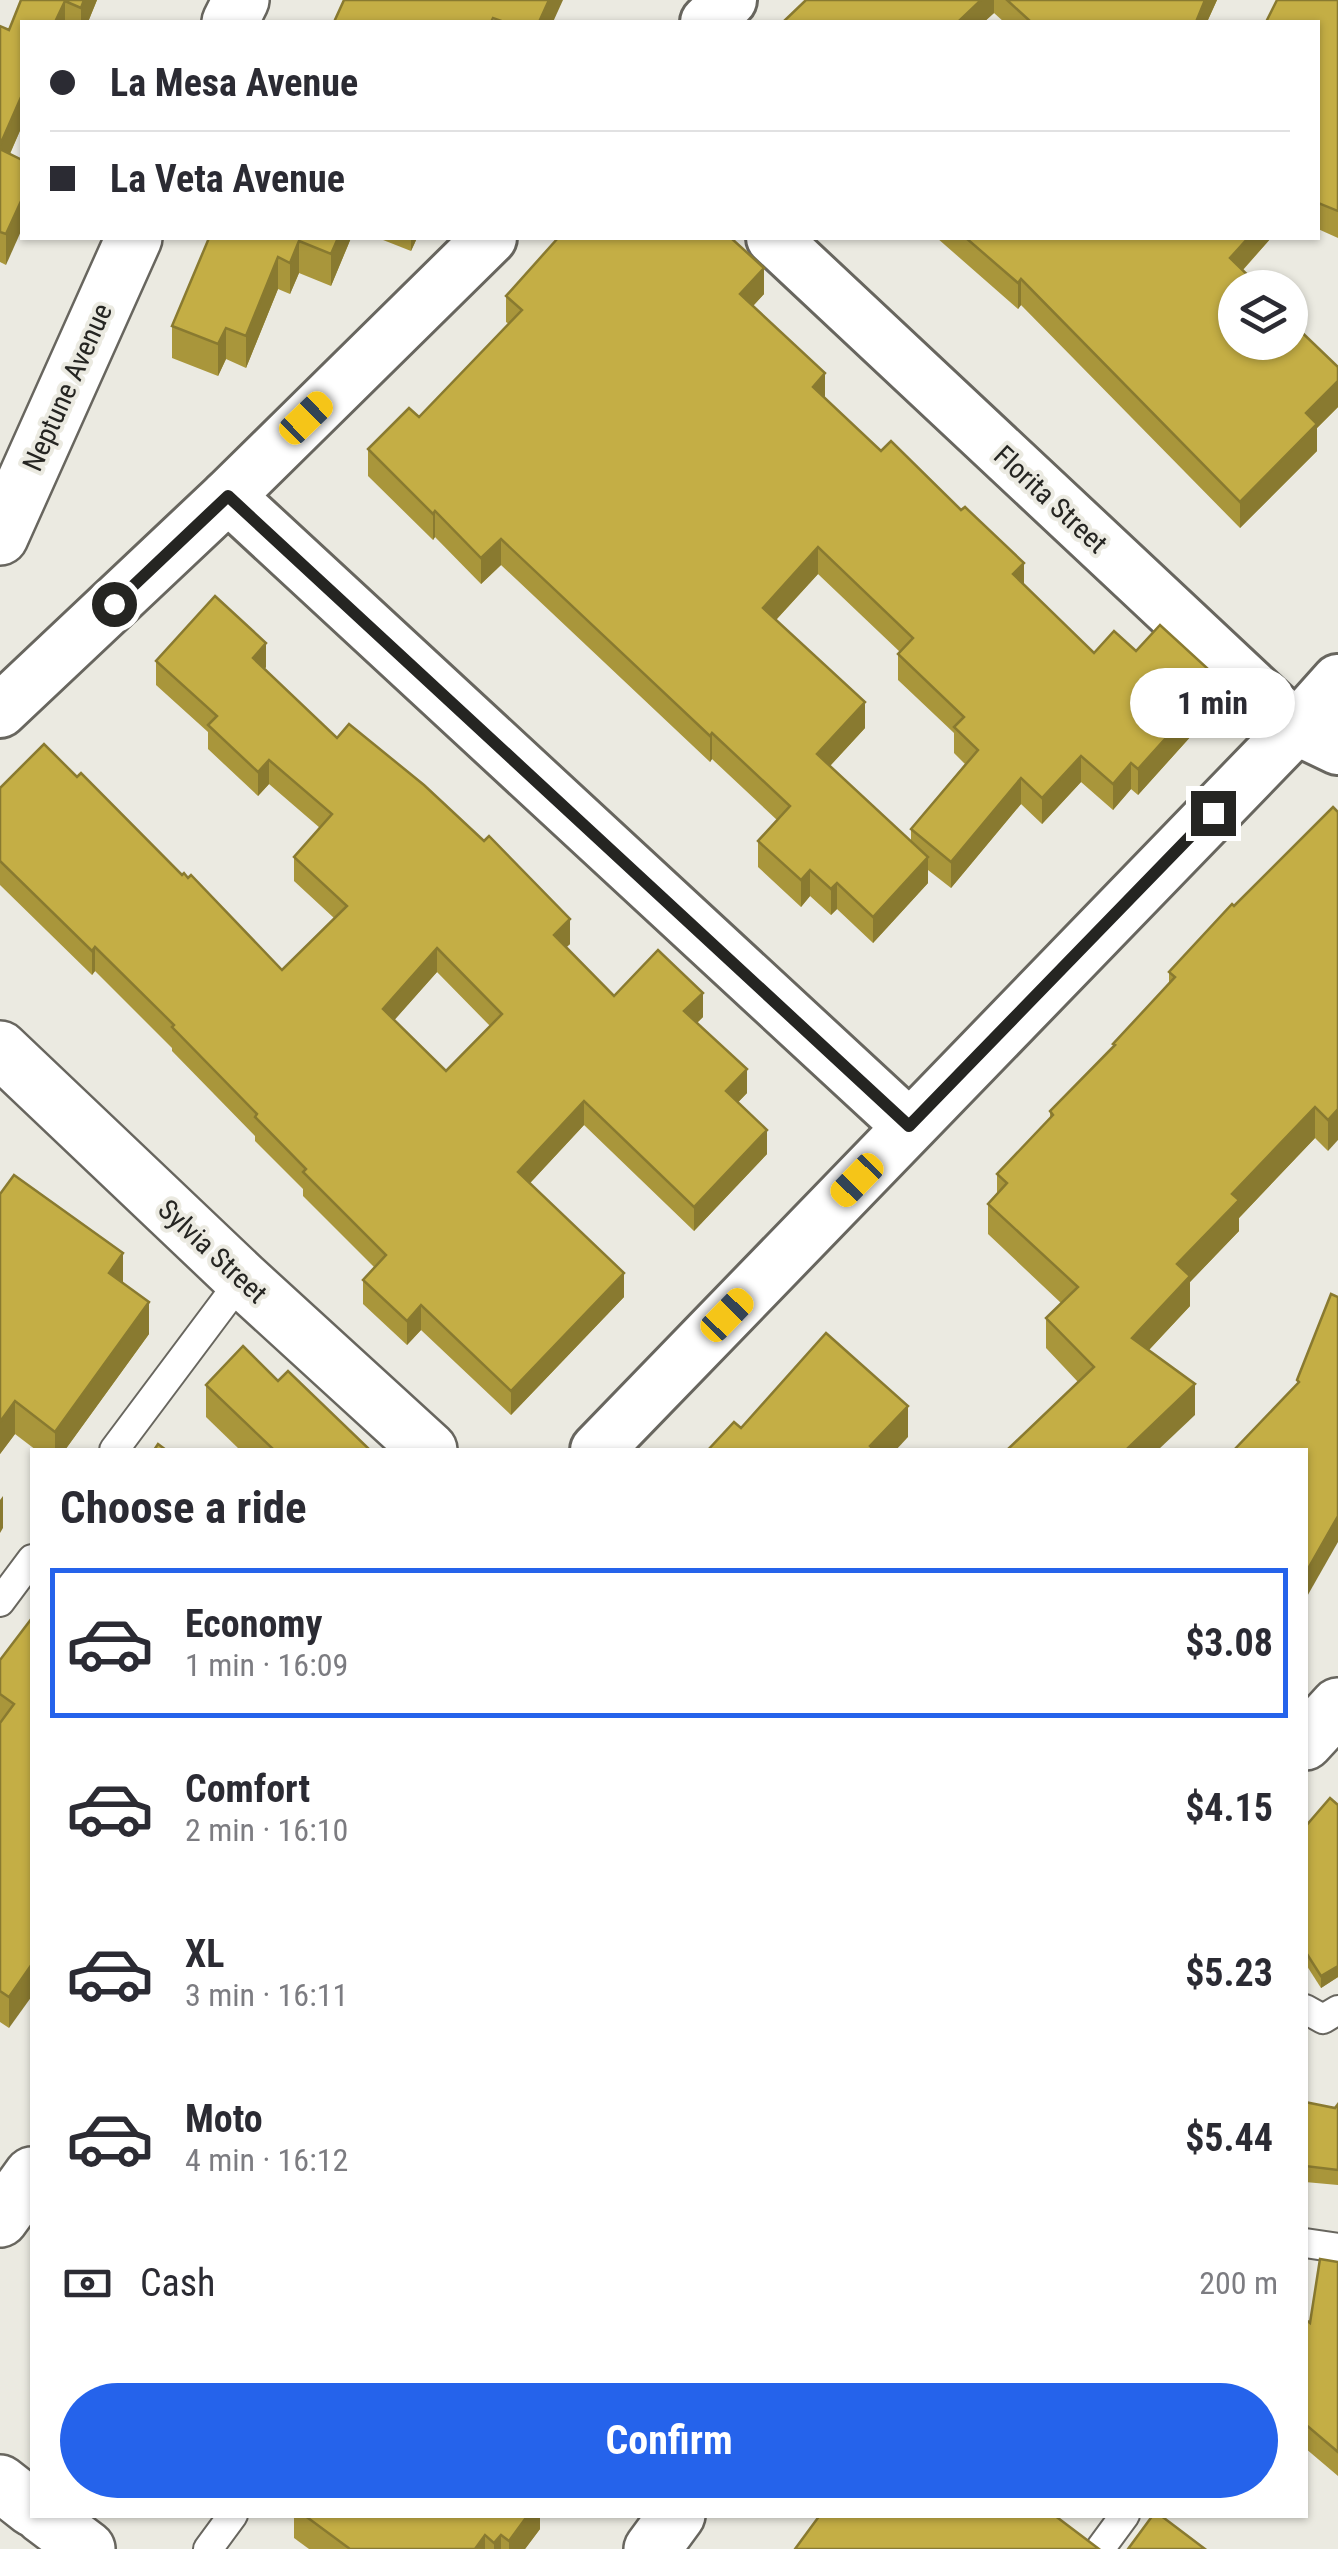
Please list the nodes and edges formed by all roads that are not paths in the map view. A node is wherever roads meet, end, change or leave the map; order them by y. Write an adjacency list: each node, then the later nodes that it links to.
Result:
1 (730, 0): 2 (street)
2 (709, 20)
3 (133, 240): 7 (street, Neptune Avenue)
4 (488, 240): 6 (street)
5 (775, 240): 10 (street, Florita Street)
6 (228, 496): 9 (street); 12 (street)
7 (0, 538)
8 (1338, 681): 10 (street)
9 (0, 711)
10 (1317, 738): 12 (street)
11 (4, 1062): 13 (street, Sylvia Street)
12 (909, 1126): 16 (street)
13 (242, 1278): 14 (lane); 15 (street, Sylvia Street)
14 (115, 1448)
15 (426, 1448)
16 (599, 1448)
17 (30, 1561): 18 (lane)
18 (0, 1602)
19 (1338, 1706): 20 (street)
20 (1308, 1739)
21 (1308, 2010): 22 (lane)
22 (1338, 2010)
23 (30, 2178): 24 (street)
24 (0, 2219)
25 (1308, 2243): 26 (lane)
26 (1338, 2248)
27 (0, 2483): 28 (street)
28 (30, 2506)
29 (46, 2518): 33 (street)
30 (231, 2518): 34 (lane)
31 (675, 2518): 35 (street)
32 (1124, 2518): 36 (lane)
33 (87, 2549)
34 (208, 2549)
35 (652, 2549)
36 (1100, 2549)

